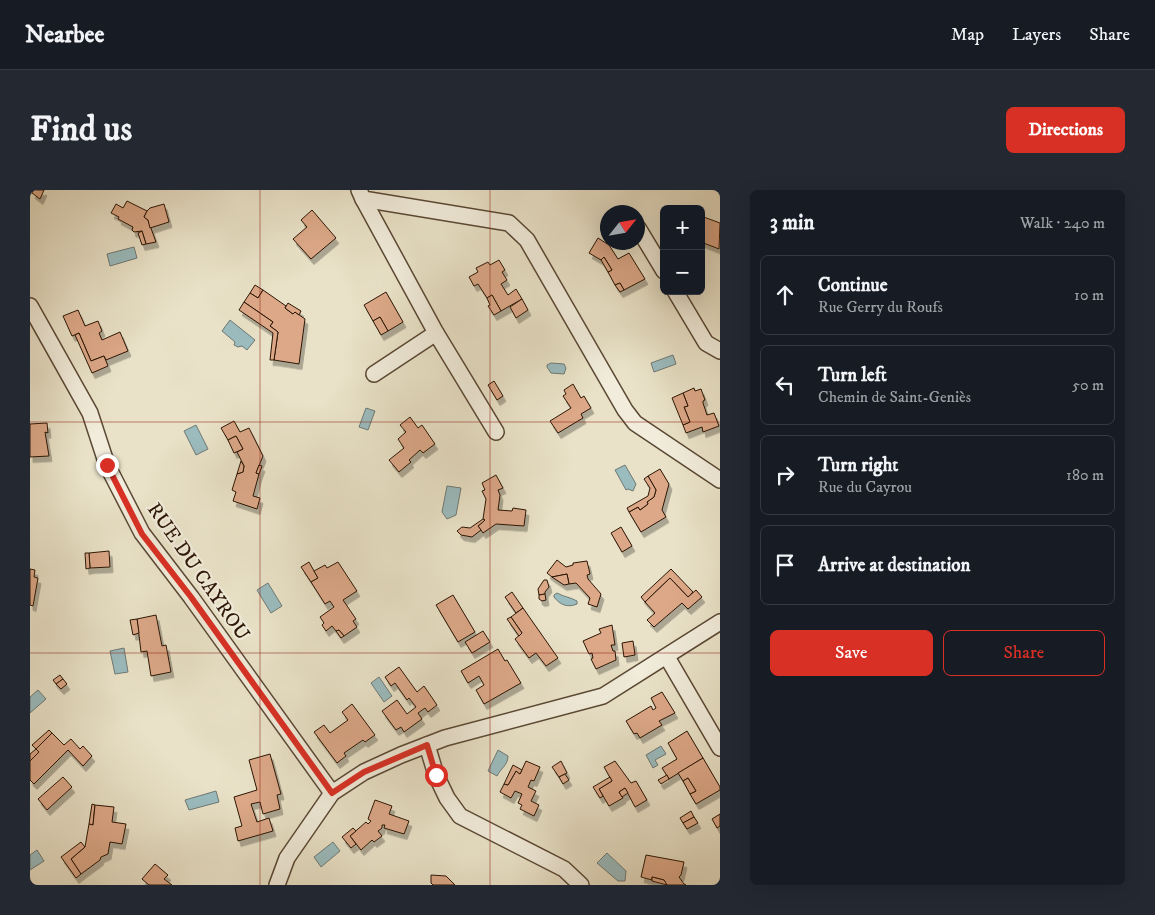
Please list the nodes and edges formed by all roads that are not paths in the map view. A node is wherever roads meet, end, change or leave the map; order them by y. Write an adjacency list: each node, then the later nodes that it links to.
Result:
1 (361, 194): 6 (street); 10 (street)
2 (645, 240): 3 (street)
3 (660, 265)
4 (677, 295): 7 (street)
5 (30, 306): 15 (street, RUE DU CAYROU)
6 (436, 333): 8 (street); 9 (street)
7 (720, 351)
8 (374, 374)
9 (496, 432)
10 (720, 480)
11 (720, 622): 12 (street)
12 (667, 657): 13 (street); 14 (street)
13 (427, 745): 15 (street); 17 (street)
14 (720, 748)
15 (332, 793): 16 (street)
16 (277, 885)
17 (581, 885)

